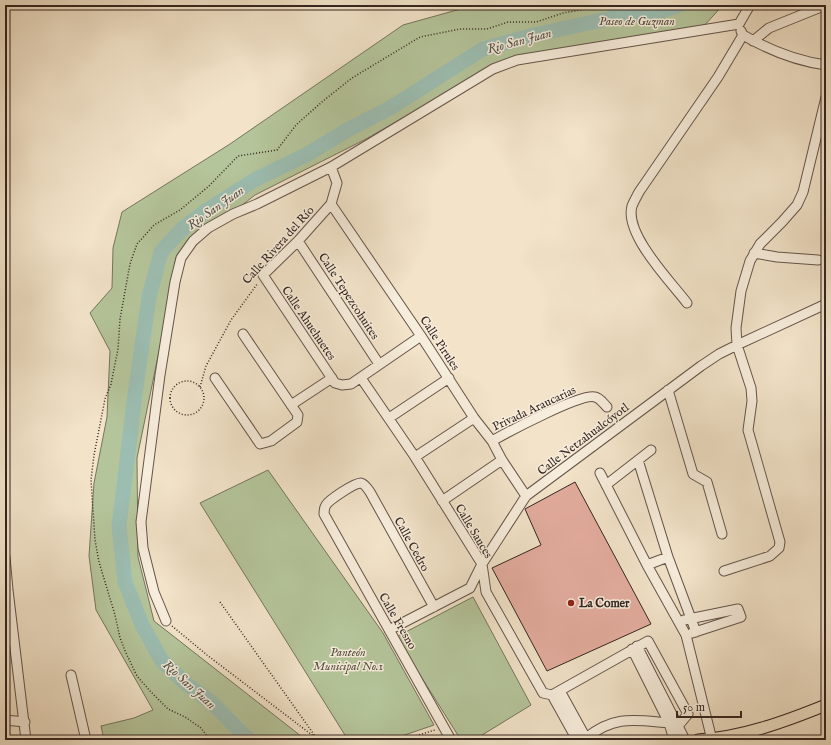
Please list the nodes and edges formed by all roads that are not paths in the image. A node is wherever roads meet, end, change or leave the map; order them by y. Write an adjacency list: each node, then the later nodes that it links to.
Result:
1 (750, 5): 3 (street)
2 (826, 5): 5 (street)
3 (739, 24): 4 (street); 8 (street)
4 (743, 35): 5 (street); 14 (street)
5 (753, 41): 6 (street)
6 (826, 65)
7 (826, 97): 11 (street)
8 (331, 167): 9 (street); 47 (street)
9 (331, 204): 10 (street, Calle Rivera del Río); 17 (street, Calle Pirules)
10 (298, 241): 13 (street, Calle Rivera del Río); 19 (street, Calle Tepezcohuites)
11 (754, 253): 12 (street); 18 (street)
12 (818, 260)
13 (263, 275): 23 (street, Calle Ahuehuetes)
14 (687, 303)
15 (826, 304): 18 (street, Calle Netzahualcóyotl)
16 (243, 334): 25 (street)
17 (421, 336): 19 (street); 22 (street, Calle Pirules)
18 (737, 345): 24 (street, Calle Netzahualcóyotl); 44 (street)
19 (380, 364): 21 (street)
20 (214, 378): 25 (street)
21 (361, 378): 23 (street); 27 (street, Calle Sauces)
22 (449, 378): 27 (street); 28 (street, Calle Pirules)
23 (334, 381): 25 (street)
24 (668, 390): 37 (street, Calle Netzahualcóyotl); 39 (street)
25 (291, 405)
26 (607, 407): 29 (street, Privada Araucarias)
27 (389, 418): 31 (street, Calle Sauces)
28 (474, 418): 29 (street, Calle Pirules); 31 (street)
29 (492, 440): 32 (street, Calle Pirules)
30 (651, 450): 33 (street)
31 (415, 457): 38 (street, Calle Sauces)
32 (502, 460): 37 (street, Calle Pirules); 38 (street)
33 (638, 460): 35 (street); 41 (street)
34 (600, 473): 35 (street)
35 (606, 485): 43 (street)
36 (370, 492): 45 (street, Calle Cedro); 49 (street, Calle Fresno)
37 (526, 496): 42 (street, Calle Netzahualcóyotl)
38 (442, 501): 42 (street, Calle Sauces)
39 (722, 534)
40 (5, 557): 57 (street)
41 (668, 557): 43 (street); 46 (street)
42 (482, 564): 45 (street, Calle Netzahualcóyotl); 54 (street, Calle Sauces)
43 (647, 565): 48 (street)
44 (724, 571)
45 (434, 607): 49 (street, Calle Netzahualcóyotl)
46 (690, 618): 48 (street); 50 (street); 50 (street)
47 (166, 621)
48 (679, 622): 51 (street)
49 (390, 630): 62 (street, Calle Fresno)
50 (696, 632): 51 (street)
51 (686, 635): 66 (street)
52 (635, 647): 54 (street); 58 (street); 58 (street)
53 (72, 675): 61 (street)
54 (556, 693): 59 (street, Calle Sauces)
55 (825, 710): 66 (main road); 67 (main road)
56 (5, 720): 57 (street)
57 (25, 722): 60 (street)
58 (674, 724): 59 (street); 63 (street); 64 (street)
59 (583, 739)
60 (26, 740)
61 (86, 740)
62 (451, 740)
63 (674, 740)
64 (685, 740)
65 (698, 740): 66 (main road)
66 (712, 740)
67 (740, 740)

